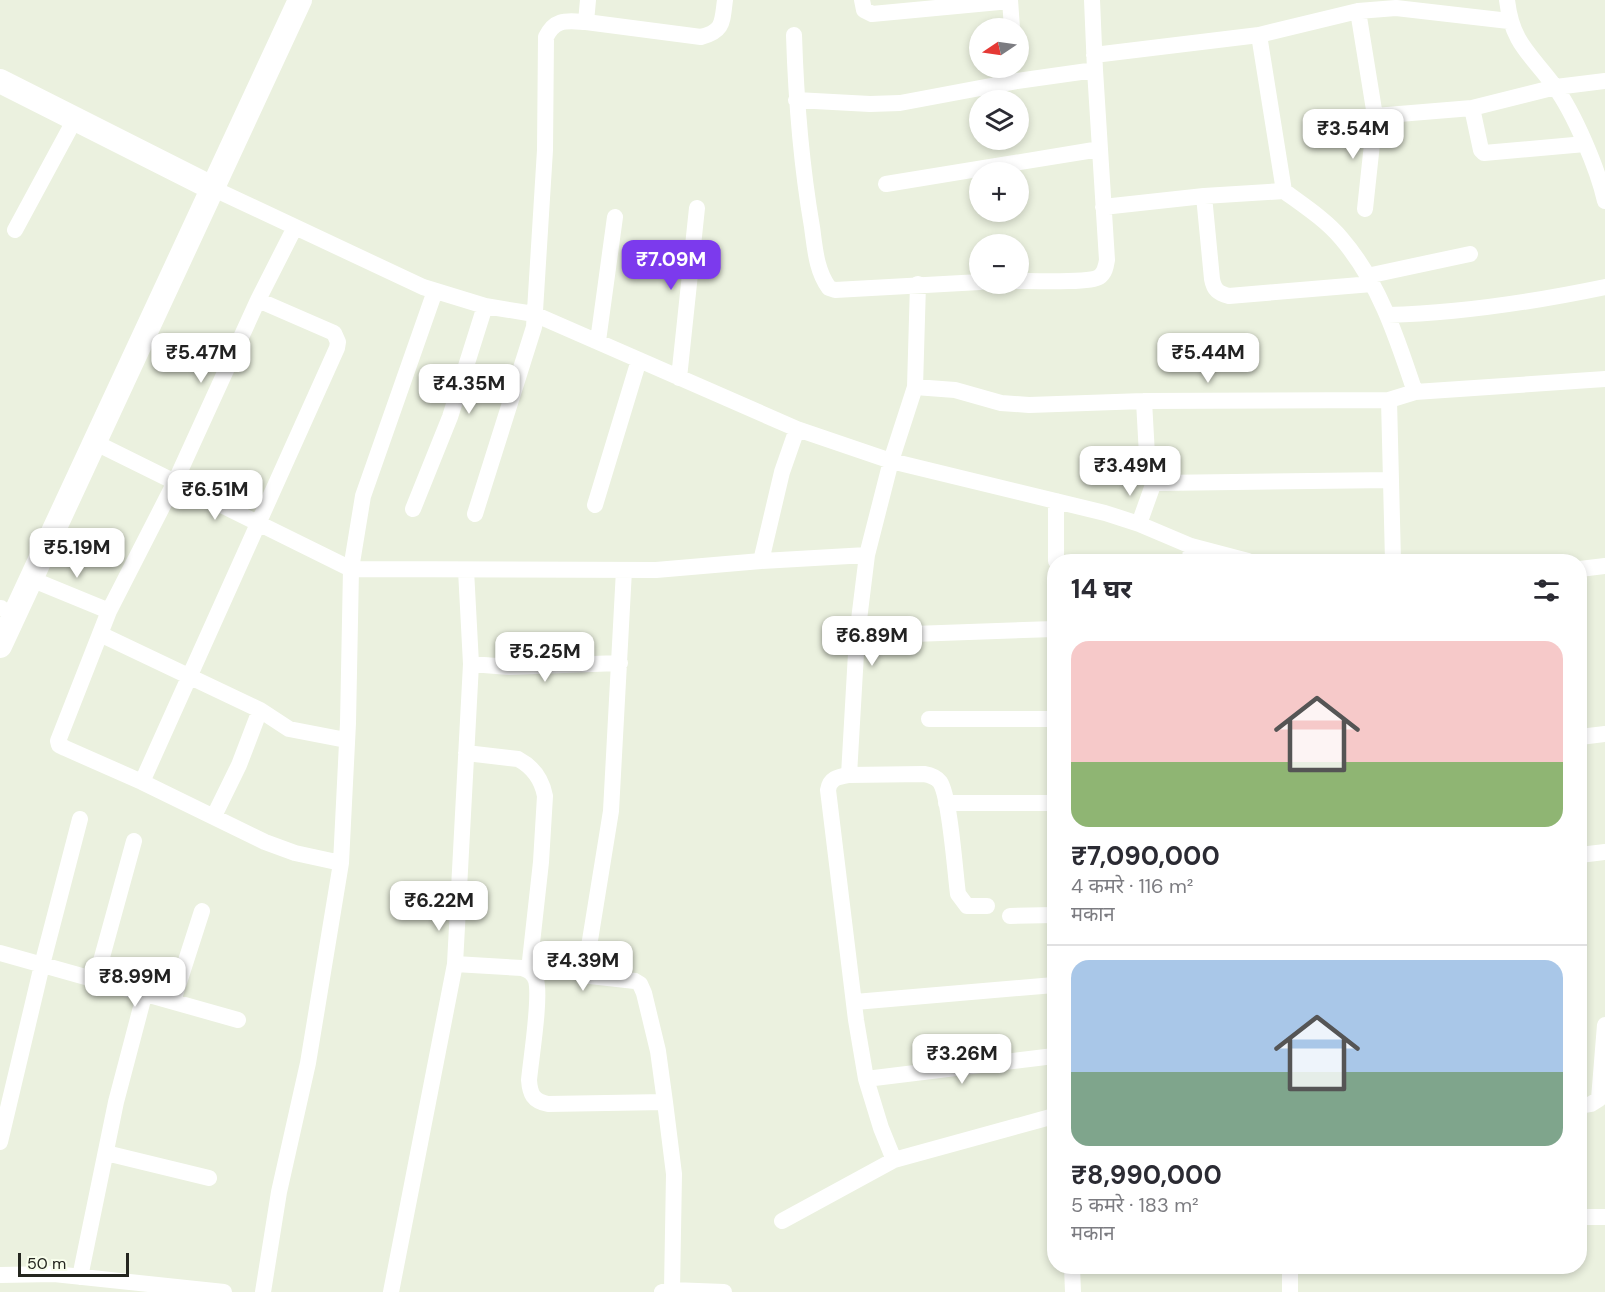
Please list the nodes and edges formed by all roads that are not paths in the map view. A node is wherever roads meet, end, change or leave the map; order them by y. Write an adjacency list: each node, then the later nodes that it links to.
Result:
1 (284, 0): 29 (main road)
2 (300, 0): 29 (main road)
3 (588, 0): 13 (street)
4 (725, 0): 13 (street)
5 (862, 0): 6 (street)
6 (1010, 0): 11 (street)
7 (1092, 0): 16 (street)
8 (1507, 0): 12 (street)
9 (1423, 6): 10 (street); 12 (street)
10 (1358, 11): 15 (street); 24 (street)
11 (1011, 18)
12 (1509, 21): 21 (street)
13 (586, 22): 48 (street)
14 (794, 34): 22 (street)
15 (1259, 35): 16 (street); 30 (street)
16 (1094, 63): 17 (street); 27 (street)
17 (1029, 72)
18 (1000, 78): 22 (street)
19 (0, 81): 25 (main road)
20 (1605, 81): 21 (street)
21 (1556, 87): 23 (street); 26 (street)
22 (796, 100): 43 (street)
23 (1472, 108): 24 (street); 26 (street)
24 (1375, 116): 35 (street)
25 (75, 119): 29 (main road); 38 (street)
26 (1585, 144): 32 (street)
27 (1100, 149): 28 (street); 33 (street)
28 (886, 184)
29 (205, 185): 37 (street); 59 (main road); 81 (main road)
30 (1284, 190): 31 (street); 40 (street)
31 (1204, 196): 33 (street); 40 (street)
32 (1605, 201)
33 (1103, 207): 41 (street)
34 (697, 208): 52 (street)
35 (1365, 208)
36 (615, 218): 50 (street)
37 (295, 227): 45 (street); 46 (street)
38 (15, 230)
39 (1470, 254): 40 (street)
40 (1369, 280): 49 (street)
41 (1029, 281)
42 (969, 282): 43 (street)
43 (918, 284): 54 (street)
44 (1605, 287): 49 (street)
45 (435, 291): 47 (street); 77 (street)
46 (258, 300): 62 (street); 68 (street)
47 (485, 306): 48 (street); 66 (street)
48 (534, 314): 50 (street); 67 (street)
49 (1388, 315): 55 (street)
50 (598, 341): 51 (street)
51 (639, 360): 52 (street); 65 (street)
52 (679, 378): 58 (street)
53 (1605, 379): 55 (street)
54 (915, 387): 57 (street); 60 (street)
55 (1415, 392): 56 (street)
56 (1389, 400): 57 (street); 61 (street)
57 (1144, 401): 63 (street)
58 (797, 429): 60 (street); 74 (street)
59 (94, 442): 62 (street); 80 (main road)
60 (891, 461): 64 (street); 73 (street)
61 (1391, 480): 63 (street); 72 (street)
62 (175, 482): 68 (street); 82 (street)
63 (1154, 482): 69 (street)
64 (1056, 501): 69 (street); 71 (street)
65 (595, 505)
66 (414, 509)
67 (475, 514)
68 (259, 523): 77 (street); 89 (street)
69 (1139, 524): 70 (street)
70 (1191, 553)
71 (1056, 554)
72 (1393, 554)
73 (867, 555): 74 (street); 85 (street)
74 (761, 561): 79 (street)
75 (1605, 566): 76 (street)
76 (1587, 568)
77 (351, 569): 78 (street); 95 (street)
78 (466, 570): 79 (street); 88 (street)
79 (624, 570): 87 (street)
80 (31, 579): 82 (street); 86 (main road)
81 (0, 608)
82 (110, 610): 84 (street)
83 (1047, 629): 85 (street)
84 (100, 634): 89 (street); 98 (street)
85 (857, 636): 97 (street)
86 (0, 646)
87 (620, 663): 88 (street); 124 (street)
88 (471, 664): 96 (street)
89 (189, 676): 90 (street); 98 (street)
90 (260, 710): 95 (street); 101 (street)
91 (929, 719): 92 (street)
92 (1047, 720)
93 (1605, 734): 94 (street)
94 (1587, 736)
95 (346, 740): 106 (street)
96 (466, 753): 112 (street); 114 (street)
97 (849, 775): 99 (street); 119 (street)
98 (142, 782): 101 (street)
99 (946, 803): 100 (street); 107 (street)
100 (1047, 803)
101 (214, 816): 106 (street)
102 (81, 819): 113 (street)
103 (134, 841): 115 (street)
104 (1605, 852): 105 (street)
105 (1587, 854)
106 (341, 863): 141 (street)
107 (987, 906)
108 (202, 911): 118 (street)
109 (1047, 915): 110 (street)
110 (1010, 916)
111 (0, 953): 113 (street)
112 (454, 964): 114 (street); 142 (street)
113 (42, 965): 115 (street); 127 (street)
114 (529, 970): 124 (street)
115 (96, 979): 117 (street)
116 (1047, 986): 119 (street)
117 (145, 992): 118 (street); 128 (street)
118 (173, 1001): 120 (street)
119 (855, 1002): 123 (street)
120 (238, 1020)
121 (1605, 1025): 125 (street)
122 (1047, 1057): 123 (street)
123 (866, 1079): 129 (street)
124 (665, 1102): 140 (street)
125 (1587, 1105)
126 (1047, 1118): 129 (street)
127 (0, 1142)
128 (106, 1153): 130 (street); 137 (street)
129 (894, 1160): 133 (street)
130 (209, 1179)
131 (1587, 1217): 132 (street)
132 (1605, 1217)
133 (782, 1221)
134 (1072, 1274): 144 (street)
135 (1290, 1274): 145 (street)
136 (0, 1275): 137 (street)
137 (80, 1276): 138 (street)
138 (116, 1286): 139 (street)
139 (213, 1291)
140 (667, 1291): 143 (street)
141 (263, 1292)
142 (390, 1292)
143 (724, 1292)
144 (1073, 1292)
145 (1290, 1292)

